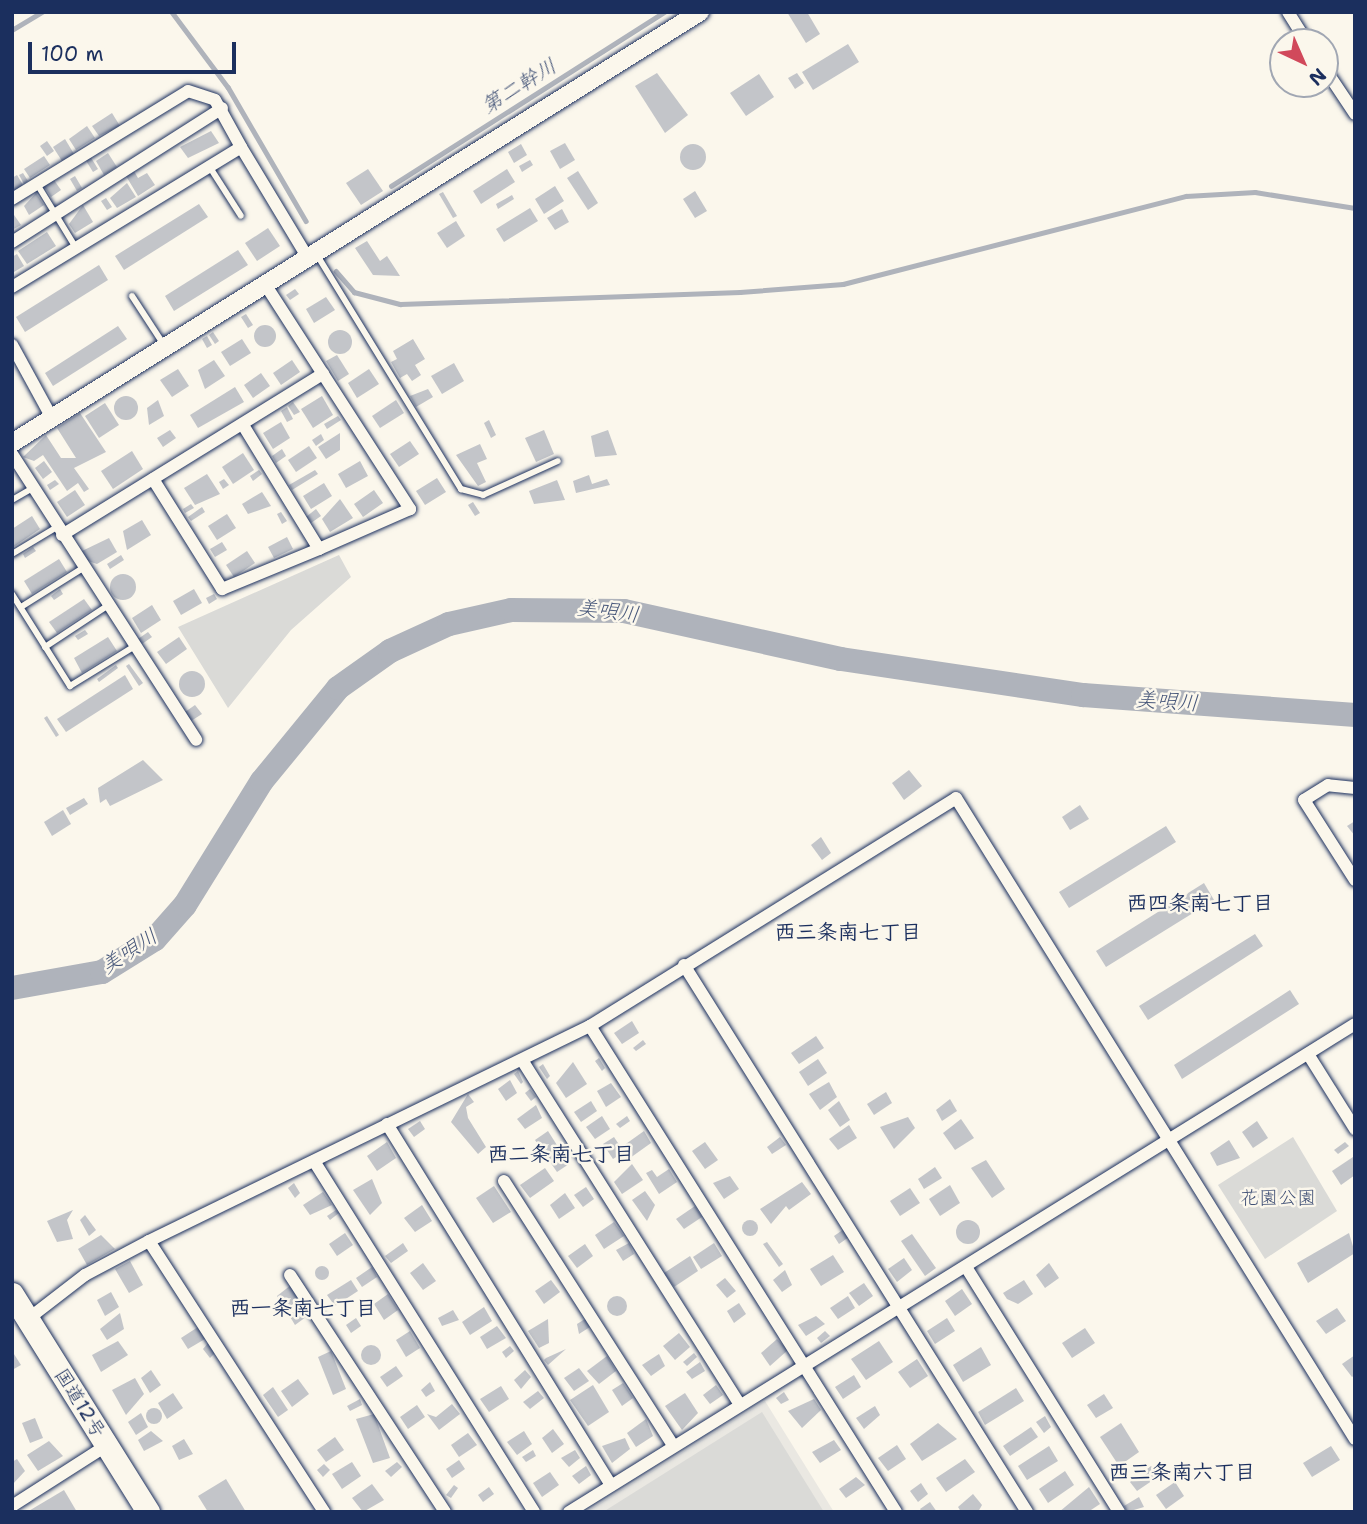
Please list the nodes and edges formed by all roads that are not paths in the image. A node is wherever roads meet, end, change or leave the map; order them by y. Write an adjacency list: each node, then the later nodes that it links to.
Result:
1 (700, 12): 15 (street)
2 (1287, 12): 3 (street)
3 (1298, 28)
4 (1339, 90): 6 (street)
5 (222, 108): 7 (street); 9 (street); 11 (street)
6 (1355, 114)
7 (241, 147): 8 (street); 15 (street)
8 (209, 166): 12 (lane); 14 (street)
9 (37, 184): 10 (street); 11 (lane)
10 (12, 199)
11 (55, 214): 13 (street); 14 (lane)
12 (242, 216)
13 (12, 242)
14 (76, 248): 17 (street)
15 (312, 255): 16 (street); 26 (lane)
16 (265, 284): 20 (street); 21 (street)
17 (12, 288)
18 (131, 296): 20 (lane)
19 (12, 345): 22 (street)
20 (164, 345): 22 (street)
21 (323, 374): 23 (street); 31 (street)
22 (52, 418): 24 (street)
23 (243, 425): 27 (street); 31 (street)
24 (12, 443)
25 (12, 454): 28 (street)
26 (558, 461)
27 (153, 480): 30 (street); 31 (street)
28 (33, 488): 29 (lane); 30 (street)
29 (12, 500)
30 (60, 531): 32 (lane); 33 (street)
31 (319, 549)
32 (12, 554)
33 (83, 568): 35 (street); 36 (lane)
34 (12, 594): 36 (lane)
35 (107, 606): 37 (street); 38 (lane)
36 (20, 607): 38 (lane)
37 (135, 646): 38 (lane); 39 (street)
38 (46, 647)
39 (196, 740)
40 (1355, 788): 41 (street)
41 (1355, 880)
42 (684, 965): 44 (street); 49 (street); 56 (street)
43 (1355, 1024): 45 (street)
44 (590, 1026): 46 (street); 57 (street)
45 (1308, 1054): 48 (street); 49 (street)
46 (522, 1060): 47 (street); 58 (street)
47 (387, 1124): 50 (street); 62 (street)
48 (1355, 1129)
49 (1170, 1140): 53 (street); 59 (street)
50 (314, 1161): 52 (street); 67 (street)
51 (504, 1181): 60 (street)
52 (149, 1241): 55 (street); 65 (street)
53 (966, 1267): 56 (street); 71 (street)
54 (290, 1275): 66 (street)
55 (19, 1310): 61 (highway, 国道12号)
56 (899, 1310): 57 (street); 70 (street)
57 (804, 1365): 58 (street); 69 (street)
58 (740, 1405): 60 (street)
59 (1355, 1439)
60 (673, 1445): 62 (street)
61 (106, 1446): 63 (street); 64 (highway, 国道12号)
62 (611, 1485): 68 (street)
63 (12, 1506)
64 (148, 1512)
65 (324, 1512)
66 (445, 1512)
67 (534, 1512)
68 (569, 1512)
69 (896, 1512)
70 (1027, 1512)
71 (1119, 1512)

